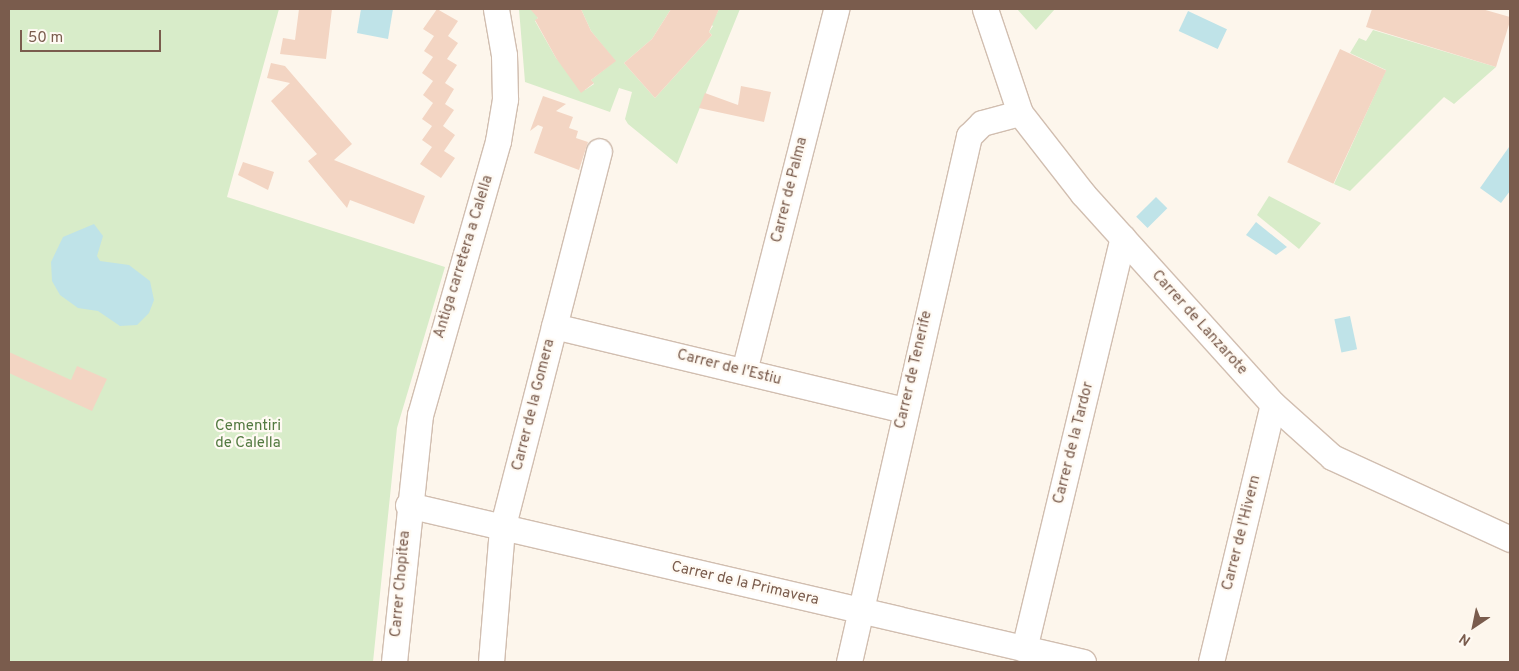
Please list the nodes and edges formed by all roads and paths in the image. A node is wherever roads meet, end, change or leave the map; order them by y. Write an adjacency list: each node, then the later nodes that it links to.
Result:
1 (496, 9): 11 (street, Antiga carretera a Calella)
2 (836, 9): 8 (street, Carrer de Palma)
3 (985, 9): 4 (street, Carrer de Lanzarote)
4 (1020, 113): 6 (street, Carrer de Lanzarote); 10 (street, Carrer de Tenerife)
5 (600, 151): 7 (street, Carrer de la Gomera)
6 (1123, 238): 9 (street, Carrer de Lanzarote); 15 (street, Carrer de la Tardor)
7 (554, 326): 8 (street, Carrer de l'Estiu); 12 (street, Carrer de la Gomera)
8 (744, 371): 10 (street, Carrer de l'Estiu)
9 (1273, 404): 13 (street, Carrer de Lanzarote); 20 (street, Carrer de l'Hivern)
10 (904, 410): 14 (street, Carrer de Tenerife)
11 (408, 505): 12 (street, Carrer de la Primavera); 16 (street, Carrer Chopitea)
12 (502, 529): 14 (street, Carrer de la Primavera); 17 (street, Carrer de la Gomera)
13 (1510, 539)
14 (861, 611): 15 (street, Carrer de la Primavera); 18 (street, Carrer de Tenerife)
15 (1024, 648): 19 (street, Carrer de la Primavera)
16 (394, 662)
17 (491, 662)
18 (849, 662)
19 (1083, 662)
20 (1211, 662)

